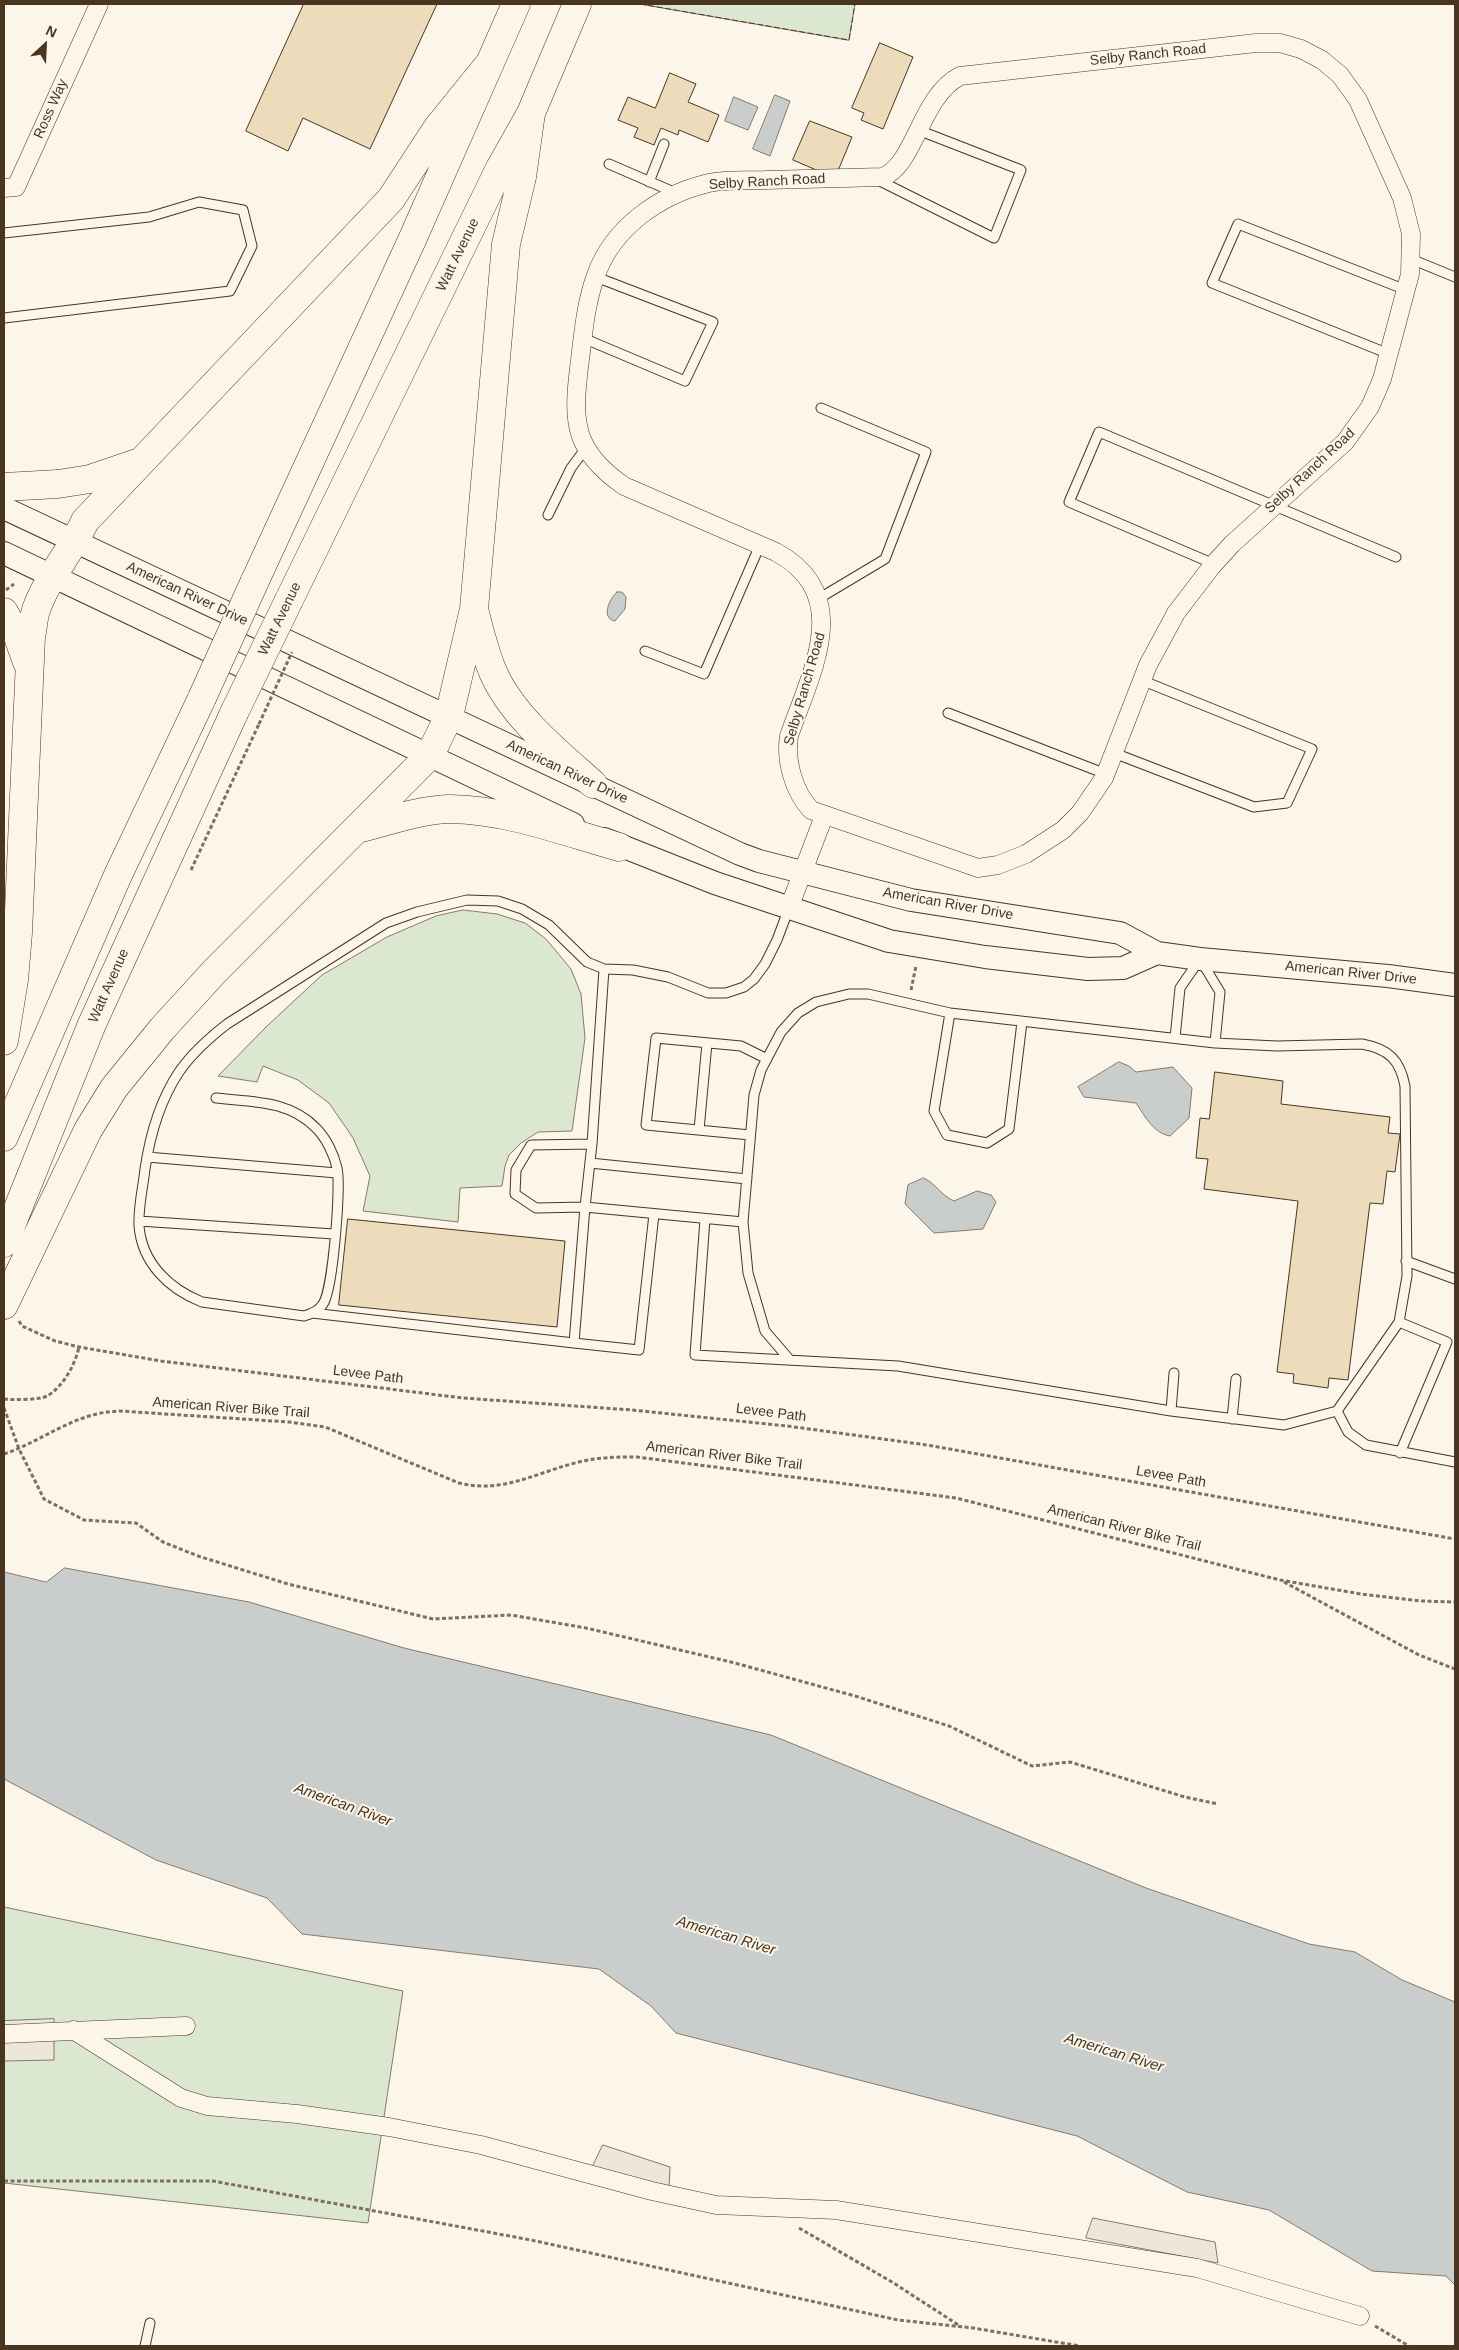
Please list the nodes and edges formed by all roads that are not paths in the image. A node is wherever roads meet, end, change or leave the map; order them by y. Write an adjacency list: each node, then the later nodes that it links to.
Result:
1 (99, 4): 11 (street, Ross Way)
2 (516, 4): 4 (main road)
3 (577, 4): 5 (main road, Watt Avenue)
4 (489, 64): 23 (main road); 65 (main road, bridge)
5 (531, 113): 35 (main road); 77 (main road, Watt Avenue, bridge)
6 (918, 130): 9 (street, Selby Ranch Road); 9 (lane); 14 (street, Selby Ranch Road)
7 (664, 144): 10 (lane)
8 (609, 164): 10 (lane)
9 (873, 178): 12 (street, Selby Ranch Road)
10 (649, 182): 12 (lane)
11 (10, 188)
12 (676, 193): 15 (street, Selby Ranch Road)
13 (4, 233): 18 (lane)
14 (1411, 259): 16 (lane); 17 (street, Selby Ranch Road)
15 (596, 277): 19 (street, Selby Ranch Road); 19 (lane)
16 (1455, 277)
17 (1406, 290): 20 (street, Selby Ranch Road); 20 (lane)
18 (4, 318)
19 (583, 338): 22 (street, Selby Ranch Road)
20 (1389, 354): 25 (street, Selby Ranch Road)
21 (821, 408): 34 (lane)
22 (586, 448): 27 (lane); 29 (street, Selby Ranch Road)
23 (143, 460): 24 (main road); 28 (main road)
24 (4, 487)
25 (1273, 507): 31 (lane); 32 (street, Selby Ranch Road); 32 (lane)
26 (4, 508): 28 (street, American River Drive)
27 (548, 515)
28 (75, 542): 33 (main road); 41 (street, American River Drive)
29 (760, 546): 34 (street, Selby Ranch Road); 37 (lane)
30 (4, 554): 33 (street)
31 (1396, 557)
32 (1214, 564): 39 (street, Selby Ranch Road)
33 (52, 577): 38 (main road); 43 (street)
34 (818, 599): 46 (street, Selby Ranch Road)
35 (474, 609): 41 (main road); 45 (main road)
36 (4, 612): 38 (main road)
37 (645, 651)
38 (29, 668): 58 (main road)
39 (1141, 680): 42 (street, Selby Ranch Road); 42 (lane)
40 (948, 713): 44 (lane)
41 (449, 716): 43 (main road); 45 (street, American River Drive)
42 (1114, 753): 44 (street, Selby Ranch Road)
43 (430, 755): 47 (main road); 48 (street)
44 (1106, 774): 46 (street, Selby Ranch Road)
45 (593, 784): 49 (street, American River Drive)
46 (824, 816): 49 (street)
47 (356, 830): 48 (main road); 80 (main road)
48 (619, 846): 50 (street)
49 (803, 874): 50 (street); 51 (street, American River Drive)
50 (789, 908): 51 (street); 53 (lane)
51 (1158, 952): 52 (street, American River Drive)
52 (1200, 959): 54 (street, American River Drive); 57 (lane); 59 (lane)
53 (604, 969): 66 (lane); 67 (lane)
54 (1455, 985)
55 (950, 1013): 56 (lane); 56 (lane); 61 (lane)
56 (1022, 1022): 57 (lane)
57 (1175, 1038): 59 (lane)
58 (4, 1041)
59 (1215, 1042): 78 (lane)
60 (707, 1043): 61 (lane); 63 (lane); 63 (lane)
61 (767, 1059): 64 (lane)
62 (216, 1098): 69 (lane)
63 (699, 1130): 64 (lane)
64 (750, 1135): 70 (lane)
65 (4, 1137)
66 (592, 1144): 68 (lane); 71 (lane)
67 (147, 1157): 69 (lane); 74 (lane)
68 (590, 1163): 70 (lane); 71 (lane)
69 (337, 1173): 76 (lane)
70 (747, 1179): 75 (lane)
71 (585, 1207): 72 (lane); 83 (lane)
72 (654, 1214): 73 (lane); 83 (lane)
73 (705, 1219): 75 (lane); 84 (lane)
74 (139, 1221): 76 (lane); 81 (lane)
75 (743, 1222): 84 (lane)
76 (334, 1234): 81 (lane)
77 (4, 1243)
78 (1406, 1261): 79 (lane); 82 (lane)
79 (1455, 1279)
80 (10, 1312)
81 (312, 1313): 83 (lane)
82 (1399, 1322): 87 (lane); 90 (lane)
83 (574, 1343)
84 (789, 1359): 88 (lane)
85 (1174, 1374): 88 (lane)
86 (1236, 1379): 89 (lane)
87 (1337, 1411): 89 (lane); 90 (lane)
88 (1171, 1412): 89 (lane)
89 (1232, 1418)
90 (1400, 1453): 91 (lane)
91 (1455, 1462)
92 (186, 2026): 93 (street)
93 (72, 2030): 94 (street); 95 (street)
94 (4, 2034)
95 (1360, 2316)
96 (150, 2323): 97 (lane)
97 (145, 2346)

